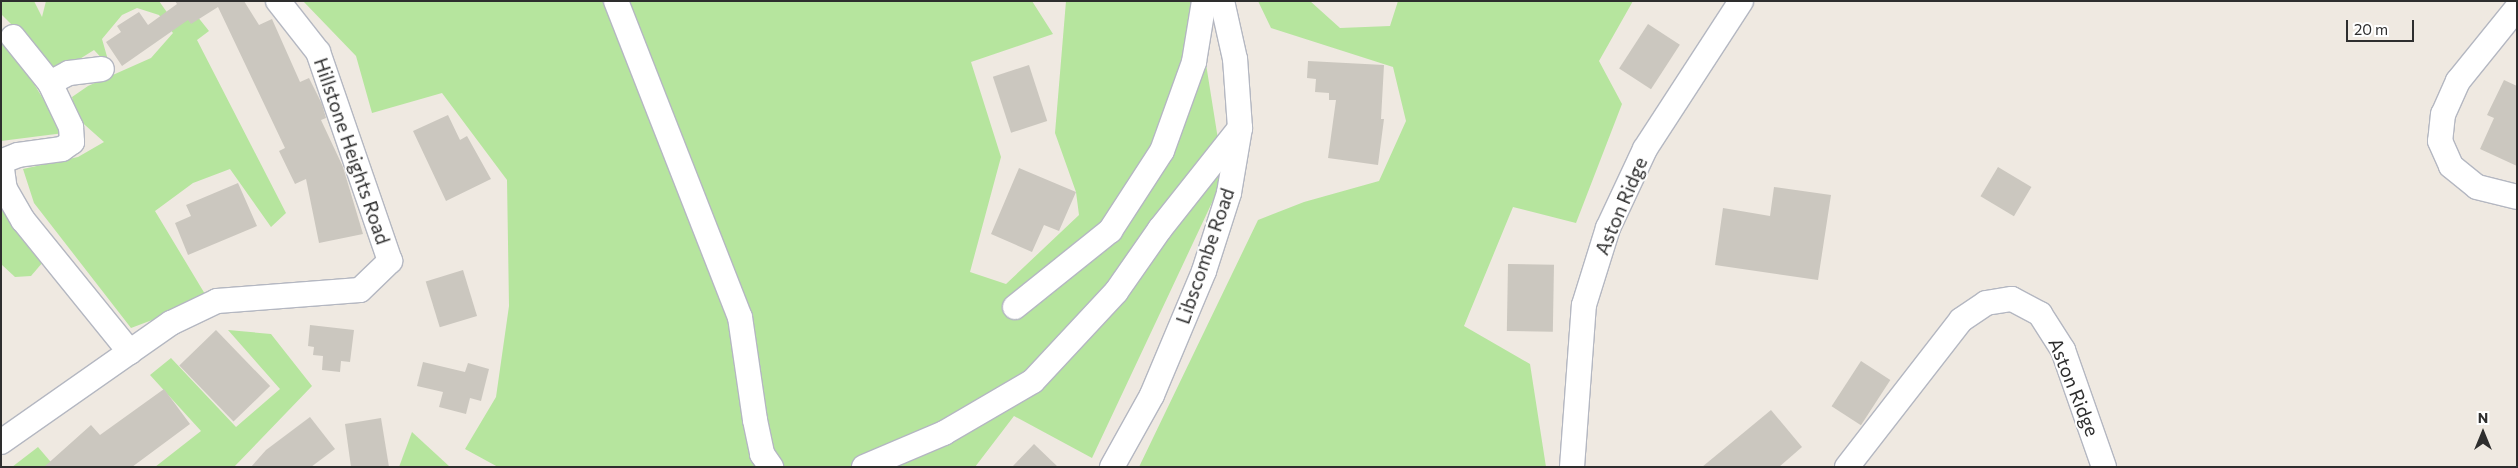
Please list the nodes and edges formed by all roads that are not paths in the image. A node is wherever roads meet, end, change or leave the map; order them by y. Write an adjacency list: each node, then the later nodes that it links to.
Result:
1 (278, 1): 13 (street, Hillstone Heights Road)
2 (616, 1): 16 (street)
3 (1204, 1): 12 (street)
4 (1222, 1): 10 (street, Libscombe Road)
5 (1741, 1): 19 (street, Aston Ridge)
6 (2517, 8): 11 (street)
7 (13, 37): 9 (street)
8 (102, 69): 9 (street)
9 (50, 84): 13 (street)
10 (1240, 128): 17 (street); 18 (street, Libscombe Road)
11 (2517, 198)
12 (1015, 307)
13 (130, 352): 14 (street, Hillstone Heights Road)
14 (1, 442)
15 (2105, 466): 20 (street, Aston Ridge)
16 (771, 467)
17 (864, 467)
18 (1112, 467)
19 (1572, 467)
20 (1847, 467)

